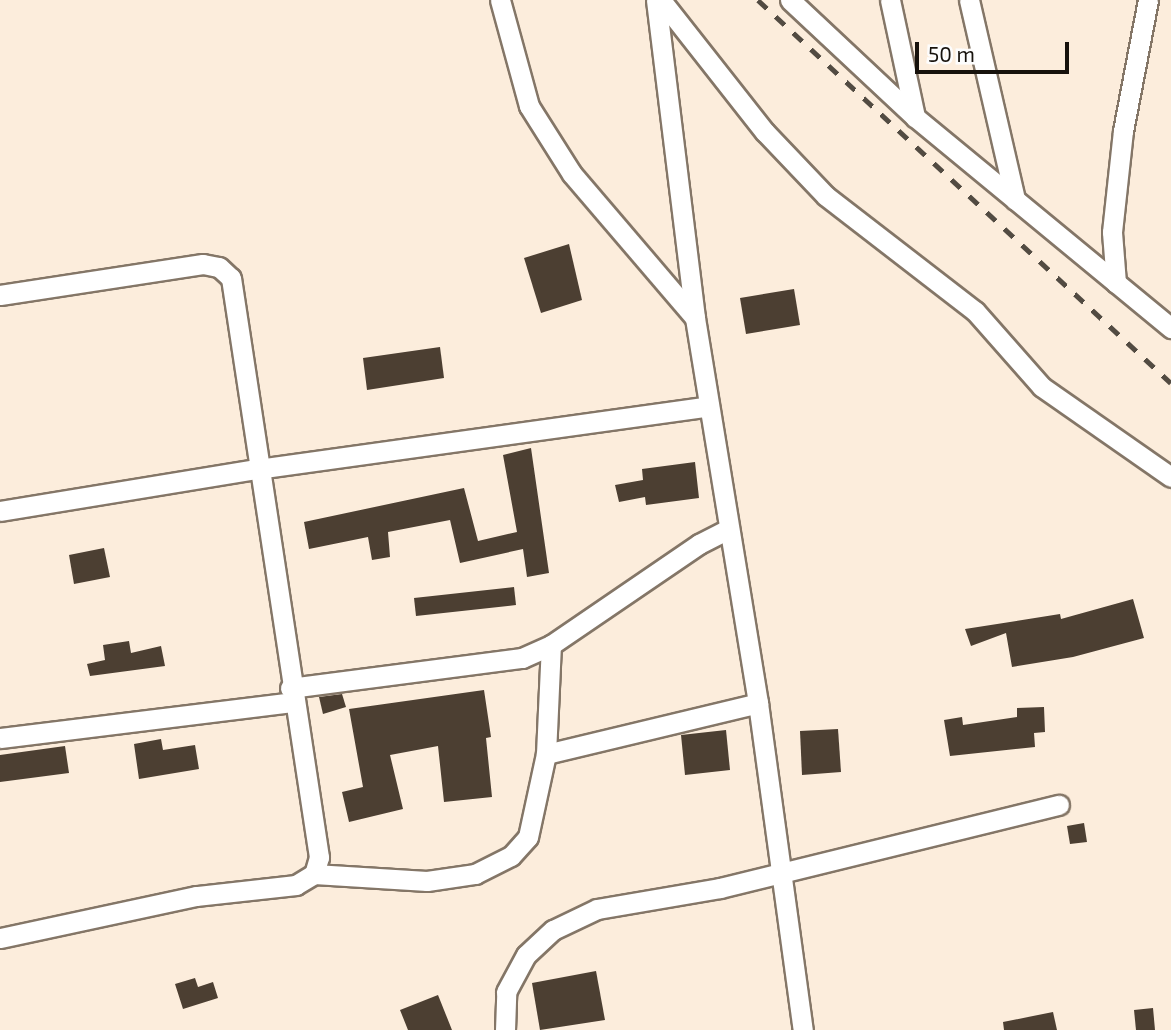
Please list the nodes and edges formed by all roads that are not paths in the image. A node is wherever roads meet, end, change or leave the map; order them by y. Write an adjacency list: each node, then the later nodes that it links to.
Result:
1 (500, 0): 11 (street)
2 (658, 0): 11 (street); 15 (street)
3 (790, 0): 7 (street)
4 (890, 0): 7 (street)
5 (969, 0): 8 (street)
6 (1148, 0): 9 (street)
7 (915, 117): 8 (street)
8 (1015, 200): 9 (street)
9 (1116, 283): 12 (street)
10 (0, 295): 14 (street)
11 (695, 318): 13 (street)
12 (1171, 328)
13 (709, 406): 14 (street); 17 (street)
14 (257, 469): 16 (street); 19 (street)
15 (1171, 477)
16 (0, 512)
17 (729, 529): 18 (street); 20 (street)
18 (551, 645): 19 (street); 22 (street)
19 (291, 695): 21 (street); 25 (street)
20 (758, 704): 22 (street); 24 (street)
21 (0, 738)
22 (546, 754): 25 (street)
23 (1059, 805): 24 (street)
24 (781, 870): 27 (street); 28 (street)
25 (314, 874): 26 (street)
26 (0, 938)
27 (505, 1030)
28 (803, 1030)

